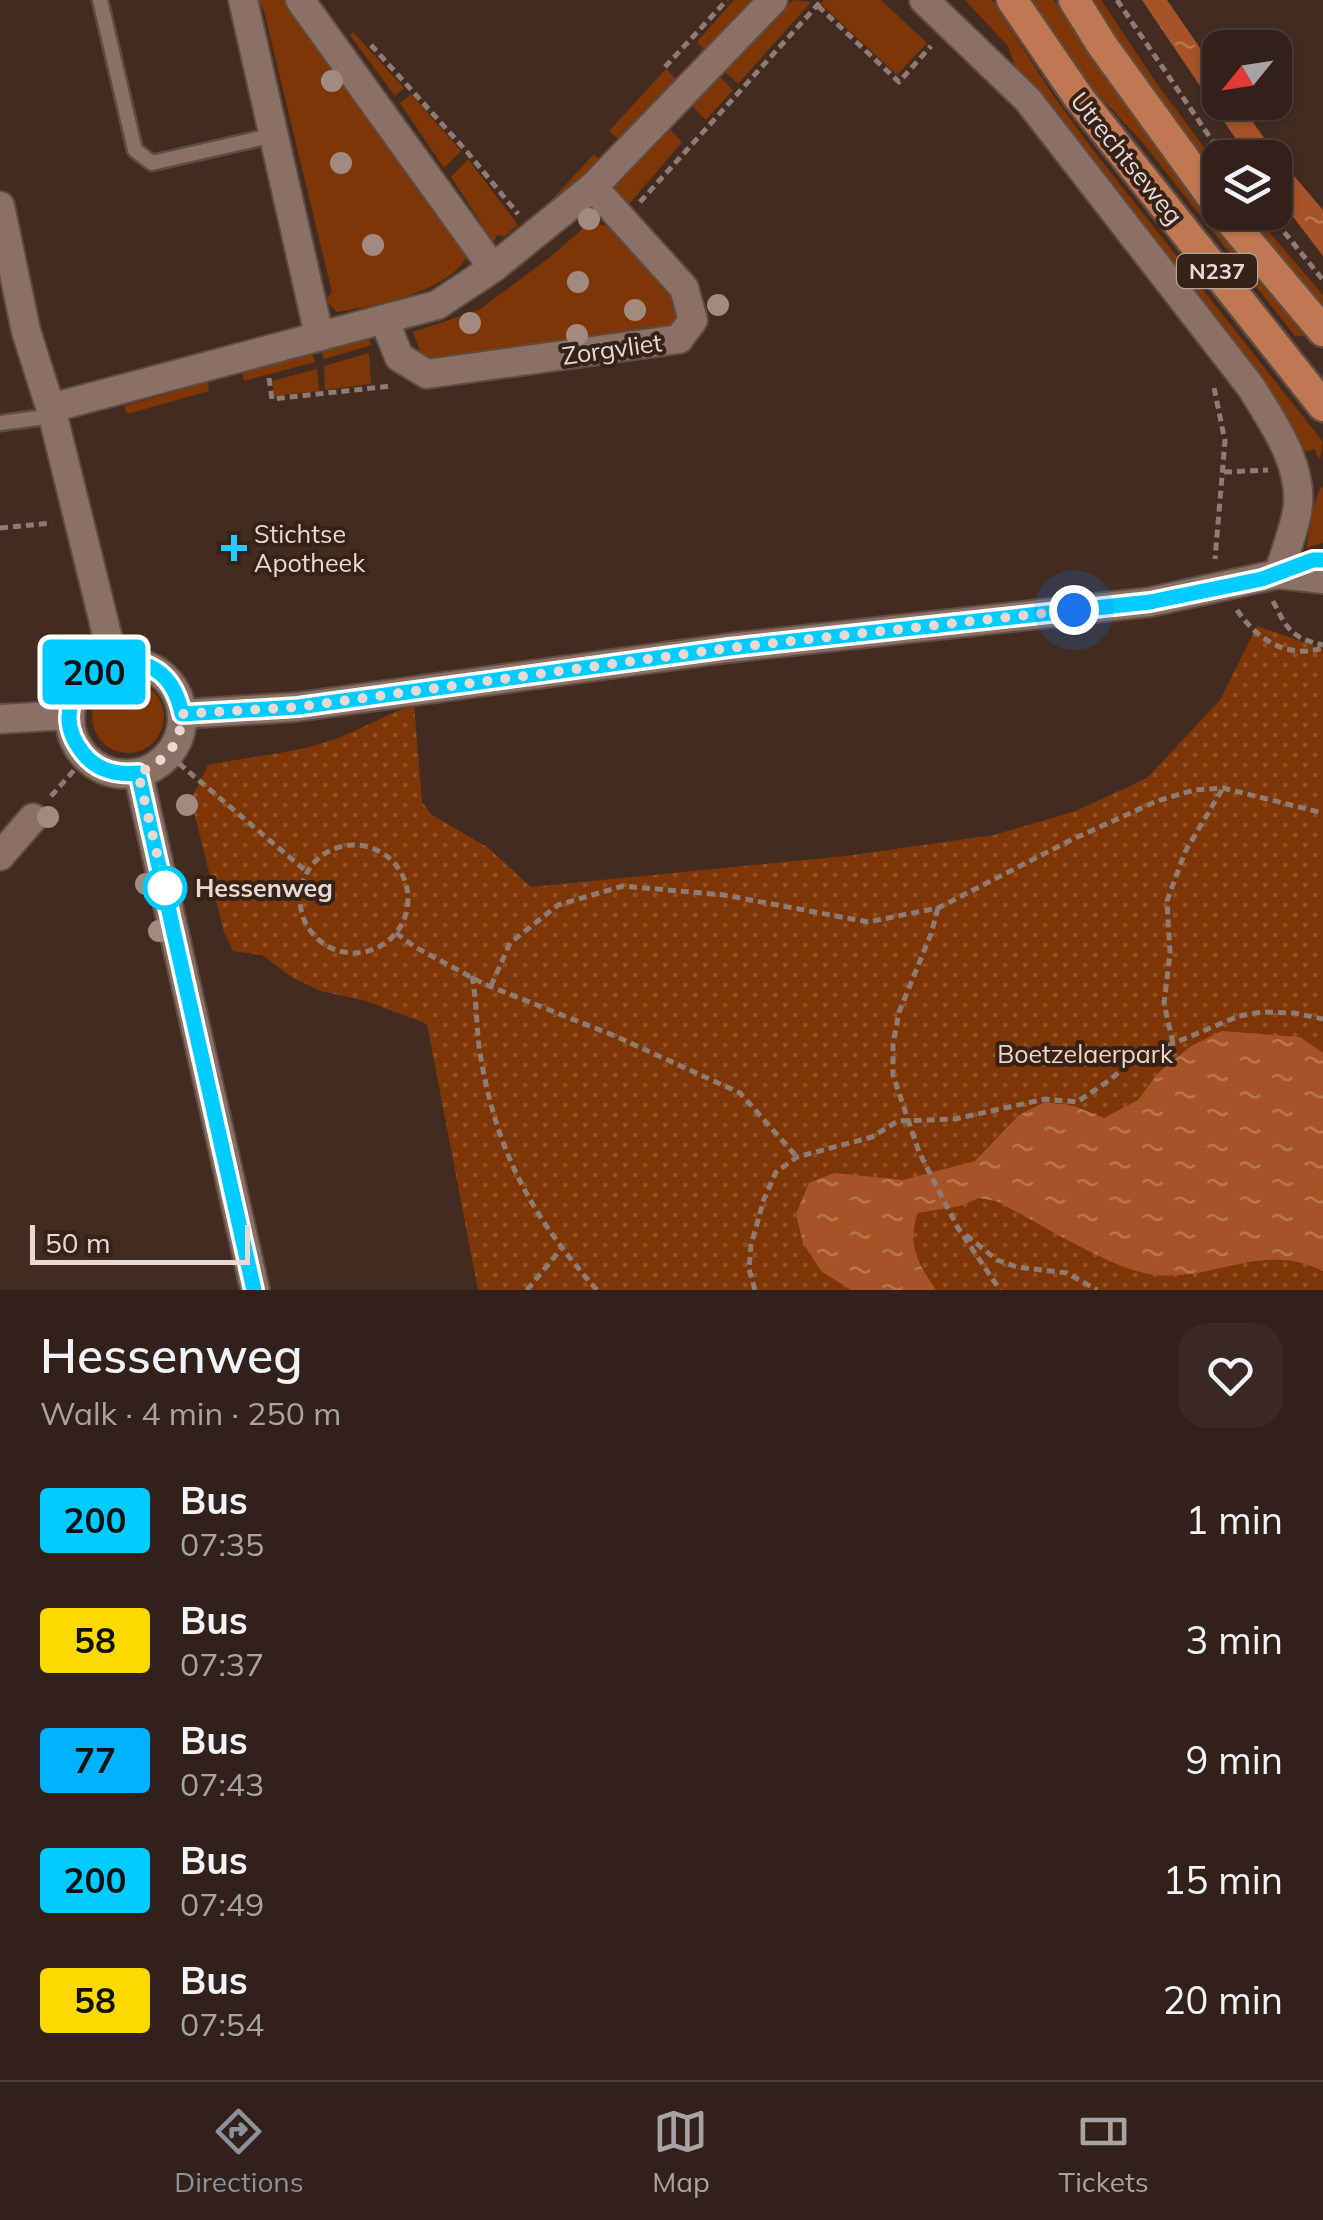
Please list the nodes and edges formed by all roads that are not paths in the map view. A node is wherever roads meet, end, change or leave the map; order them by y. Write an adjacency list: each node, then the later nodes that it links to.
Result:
1 (100, 0): 8 (lane)
2 (243, 0): 8 (street)
3 (300, 0): 13 (street)
4 (773, 0): 10 (street)
5 (924, 0): 21 (street)
6 (1012, 0): 17 (main road, Utrechtseweg / N237)
7 (1074, 0): 9 (main road, Utrechtseweg / N237)
8 (274, 135): 16 (street)
9 (1202, 182)
10 (593, 187): 13 (street); 14 (street, Zorgvliet)
11 (0, 206): 18 (street)
12 (1239, 230): 15 (main road, Utrechtseweg / N237)
13 (494, 268): 14 (street)
14 (384, 319): 16 (street)
15 (1323, 330)
16 (319, 335): 18 (street)
17 (1319, 393)
18 (52, 412): 19 (lane); 23 (street)
19 (0, 423)
20 (1323, 560): 21 (lane)
21 (1270, 576): 22 (street); 24 (street)
22 (1323, 579)
23 (114, 663): 24 (street); 25 (street)
24 (182, 714): 27 (street)
25 (70, 715): 26 (street); 27 (street)
26 (0, 719)
27 (138, 773): 30 (street)
28 (33, 818): 29 (street)
29 (0, 856)
30 (254, 1290)

